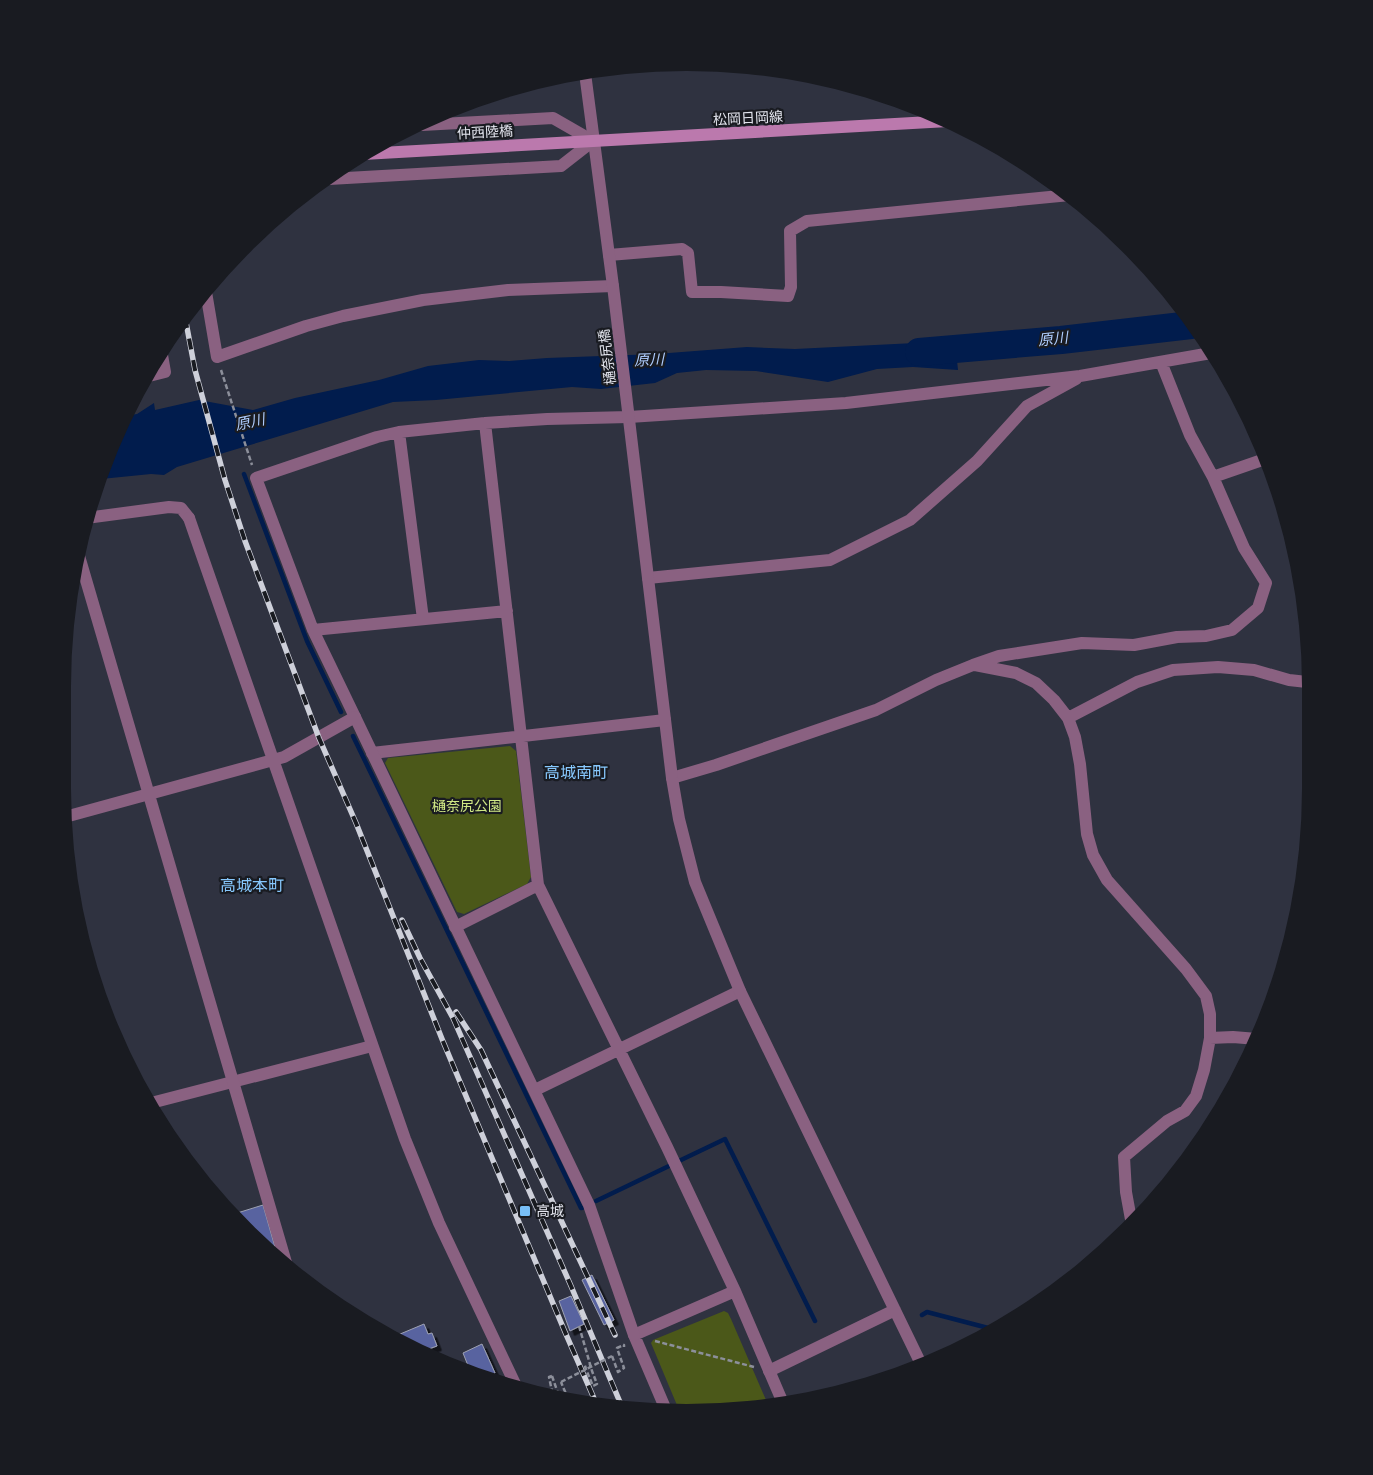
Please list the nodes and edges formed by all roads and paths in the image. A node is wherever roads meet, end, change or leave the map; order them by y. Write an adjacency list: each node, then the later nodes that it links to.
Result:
1 (586, 80): 4 (street, 樋奈尻橋)
2 (933, 123): 4 (main road, 松岡日岡線)
3 (438, 124): 4 (street)
4 (593, 141): 5 (main road, 松岡日岡線); 7 (street); 9 (street, 樋奈尻橋)
5 (548, 143): 6 (main road, 仲西陸橋)
6 (381, 153)
7 (340, 178)
8 (1058, 196): 9 (street)
9 (609, 255): 10 (street, 樋奈尻橋)
10 (613, 286): 11 (street); 18 (street, 樋奈尻橋)
11 (207, 301)
12 (1204, 354): 13 (street)
13 (1161, 362): 17 (street); 23 (street)
14 (163, 364): 16 (street)
15 (221, 370): 21 (path)
16 (157, 374)
17 (1080, 376): 18 (street); 26 (street)
18 (628, 411): 19 (street); 26 (street, 樋奈尻橋)
19 (485, 423): 20 (street); 27 (street)
20 (399, 432): 28 (street); 29 (street)
21 (250, 460)
22 (1259, 461): 23 (street)
23 (1213, 477): 30 (street)
24 (95, 517): 37 (street)
25 (83, 568): 39 (street)
26 (648, 578): 34 (street, 樋奈尻橋)
27 (507, 611): 28 (street); 35 (street)
28 (422, 619): 29 (street)
29 (314, 630): 32 (street)
30 (973, 664): 33 (street); 38 (street)
31 (1302, 681): 33 (street)
32 (354, 717): 36 (street); 37 (street)
33 (1068, 718): 44 (street)
34 (665, 720): 35 (street); 38 (street, 樋奈尻橋)
35 (522, 736): 36 (street); 41 (street)
36 (372, 753): 42 (street)
37 (273, 760): 39 (street); 46 (street)
38 (672, 778): 43 (street, 樋奈尻橋)
39 (149, 794): 40 (street); 48 (street)
40 (72, 815)
41 (538, 886): 42 (street); 47 (street)
42 (455, 927): 49 (street)
43 (740, 991): 47 (street); 54 (street, 樋奈尻橋)
44 (1210, 1038): 45 (street); 51 (street)
45 (1248, 1038)
46 (372, 1046): 48 (street); 62 (street)
47 (619, 1050): 49 (street); 53 (street)
48 (233, 1081): 50 (street); 52 (street)
49 (535, 1090): 56 (street)
50 (157, 1101)
51 (1130, 1215)
52 (283, 1253)
53 (735, 1291): 56 (street); 61 (street)
54 (895, 1310): 58 (street, 樋奈尻橋); 61 (street)
55 (579, 1326): 59 (path)
56 (634, 1335): 61 (path); 67 (street)
57 (617, 1348): 60 (path, bridge)
58 (918, 1358)
59 (590, 1365): 60 (path); 60 (path)
60 (585, 1369): 65 (path, bridge)
61 (769, 1371): 66 (street)
62 (512, 1378)
63 (551, 1389): 64 (path, bridge)
64 (557, 1390)
65 (565, 1392)
66 (780, 1396)
67 (663, 1403)

